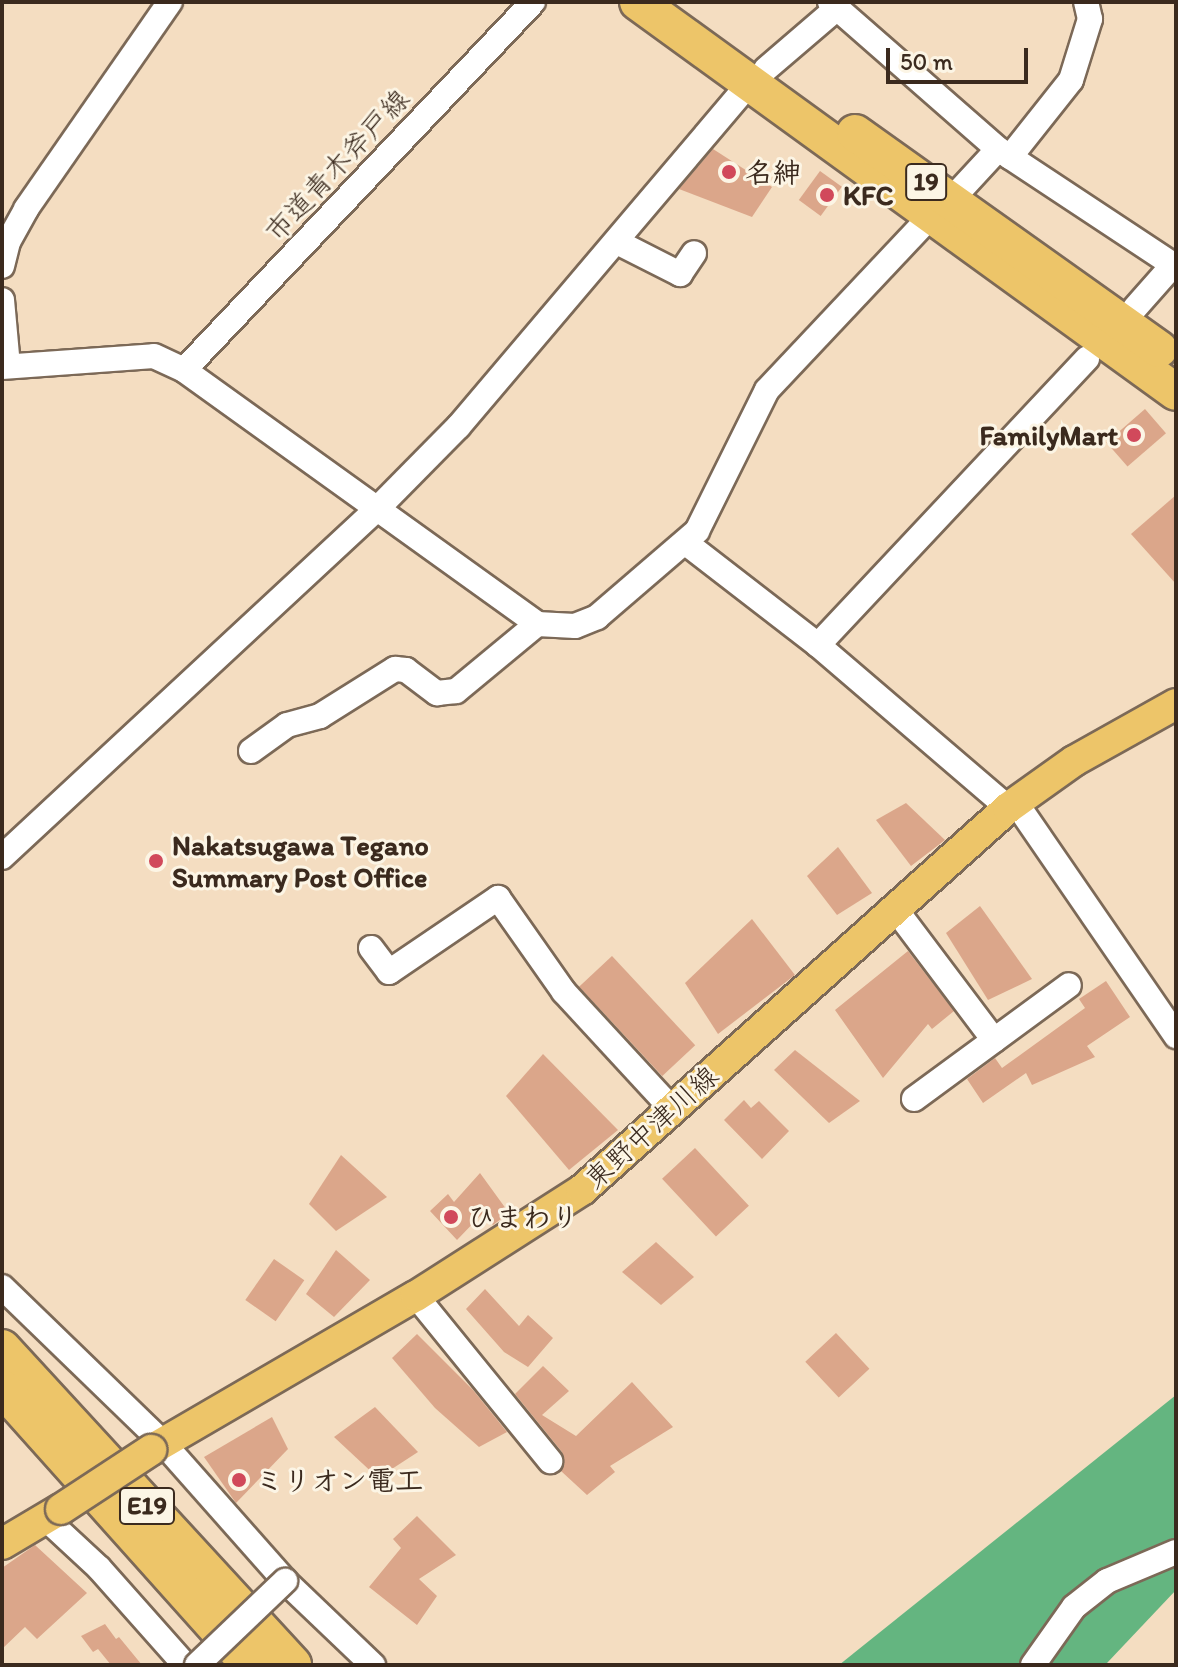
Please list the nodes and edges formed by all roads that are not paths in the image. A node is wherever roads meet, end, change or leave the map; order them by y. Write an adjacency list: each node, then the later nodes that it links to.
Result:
1 (170, 2): 12 (street)
2 (533, 2): 19 (street, 市道青木斧戸線)
3 (638, 2): 7 (highway, 19)
4 (676, 2): 7 (highway, 19)
5 (1086, 2): 8 (street)
6 (841, 7): 7 (street); 8 (street)
7 (756, 78): 9 (highway, 19); 10 (street)
8 (1004, 153): 9 (street); 13 (street)
9 (941, 208): 17 (highway, 19); 20 (highway, 19); 22 (street)
10 (617, 242): 11 (street); 21 (street)
11 (694, 253)
12 (2, 266)
13 (1174, 266): 15 (street)
14 (2, 300): 18 (street)
15 (1135, 308)
16 (1087, 359): 24 (street)
17 (1176, 361)
18 (5, 366): 19 (street)
19 (184, 370): 21 (street)
20 (1176, 392)
21 (378, 508): 23 (street); 28 (street)
22 (686, 543): 23 (street); 24 (street)
23 (537, 624): 26 (street)
24 (818, 645): 27 (street)
25 (1176, 704): 27 (main road, 東野中津川線)
26 (251, 751)
27 (1012, 806): 29 (main road, 東野中津川線); 32 (street)
28 (2, 857)
29 (896, 910): 33 (street); 35 (main road, 東野中津川線)
30 (371, 948): 35 (street)
31 (1069, 985): 33 (street)
32 (1173, 1022)
33 (994, 1040): 34 (street)
34 (914, 1099)
35 (672, 1109): 37 (main road, 東野中津川線)
36 (2, 1287): 40 (street)
37 (416, 1296): 40 (main road, 東野中津川線); 41 (street)
38 (2, 1348): 49 (highway, E19)
39 (2, 1388): 48 (highway, E19)
40 (157, 1446): 42 (main road, 東野中津川線, bridge); 45 (street)
41 (550, 1461)
42 (52, 1513): 43 (main road, 東野中津川線); 46 (street)
43 (2, 1544)
44 (1176, 1552): 51 (street)
45 (285, 1581): 47 (street, bridge); 50 (street)
46 (185, 1665)
47 (197, 1665)
48 (250, 1665)
49 (293, 1665)
50 (373, 1665)
51 (1033, 1665)

